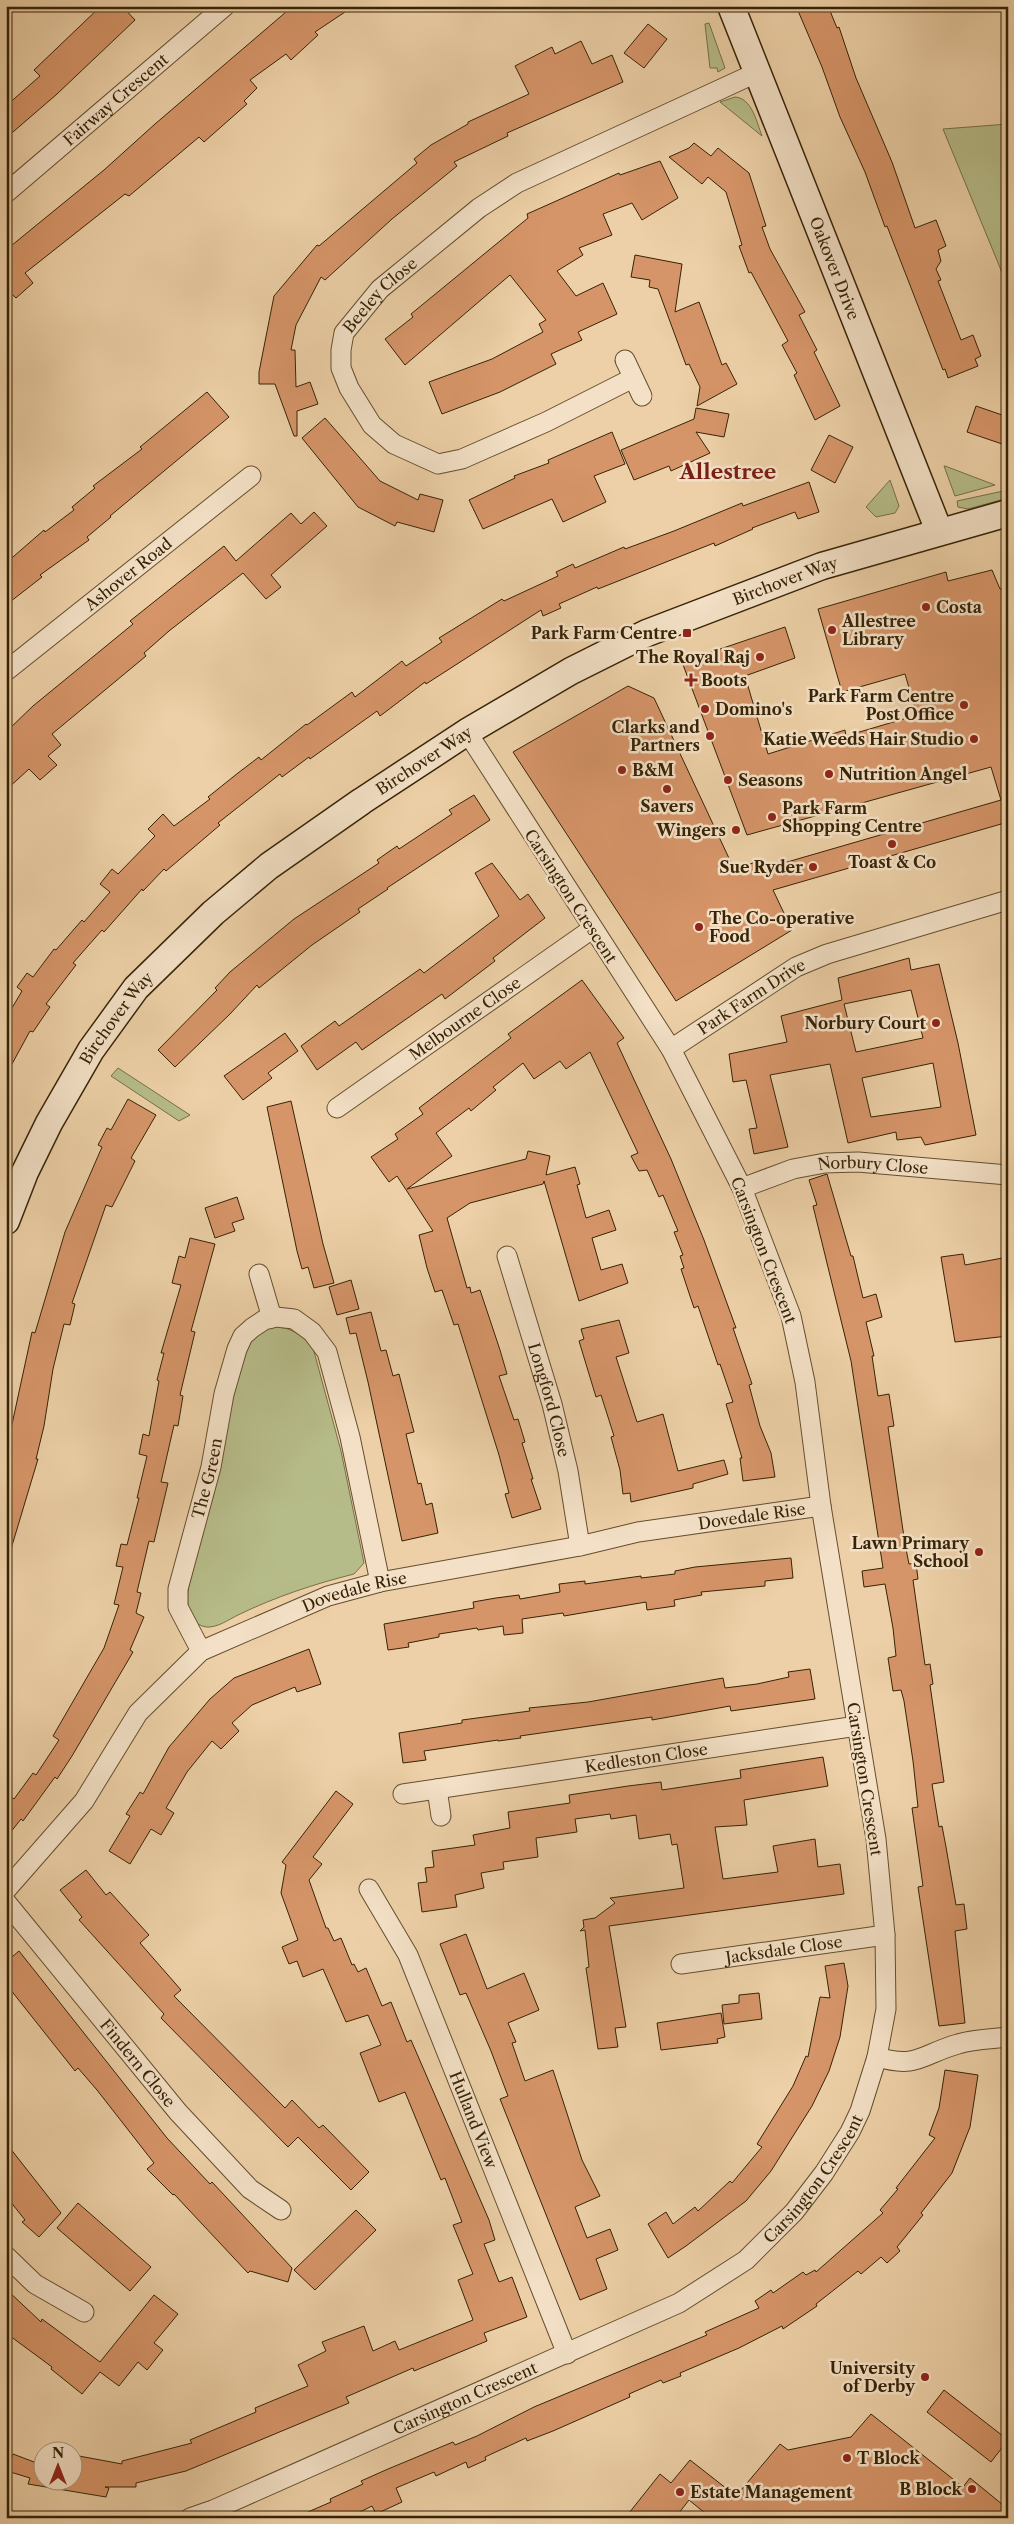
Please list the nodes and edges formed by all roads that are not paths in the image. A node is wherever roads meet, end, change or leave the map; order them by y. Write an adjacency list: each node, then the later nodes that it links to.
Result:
1 (225, 6): 4 (street, Fairway Crescent)
2 (731, 6): 3 (street, Oakover Drive)
3 (758, 72): 6 (street, Beeley Close); 10 (street, Oakover Drive)
4 (6, 193)
5 (625, 360): 6 (street)
6 (634, 378): 7 (street)
7 (642, 396)
8 (251, 476): 11 (street, Ashover Road)
9 (1008, 513): 10 (street, Birchover Way)
10 (939, 531): 12 (street, Birchover Way)
11 (6, 671)
12 (467, 732): 14 (street, Carsington Crescent); 19 (street, Birchover Way)
13 (1008, 900): 15 (street, Park Farm Drive)
14 (592, 929): 15 (street, Carsington Crescent); 16 (street, Melbourne Close)
15 (671, 1049): 18 (street, Carsington Crescent)
16 (337, 1108)
17 (1008, 1175): 18 (street, Norbury Close)
18 (742, 1188): 23 (street, Carsington Crescent)
19 (6, 1221)
20 (507, 1256): 24 (street, Longford Close)
21 (259, 1274): 22 (street)
22 (272, 1318): 25 (street); 26 (street, The Green)
23 (821, 1506): 24 (street, Dovedale Rise); 27 (street, Carsington Crescent)
24 (580, 1546): 25 (street, Dovedale Rise)
25 (380, 1582): 26 (street, Dovedale Rise)
26 (201, 1651): 32 (street, Dovedale Rise)
27 (857, 1726): 28 (street, Kedleston Close); 34 (street, Carsington Crescent)
28 (437, 1789): 29 (street, Kedleston Close); 30 (street)
29 (403, 1794)
30 (442, 1816)
31 (369, 1889): 41 (street, Hulland View)
32 (6, 1890)
33 (6, 1902): 38 (street, Findern Close)
34 (885, 1935): 35 (street, Jacksdale Close); 37 (street, Carsington Crescent)
35 (681, 1964)
36 (1008, 2037): 37 (street)
37 (877, 2057): 41 (street, Carsington Crescent)
38 (282, 2210)
39 (6, 2256): 40 (street)
40 (84, 2312)
41 (567, 2354): 42 (street, Carsington Crescent)
42 (190, 2518)

